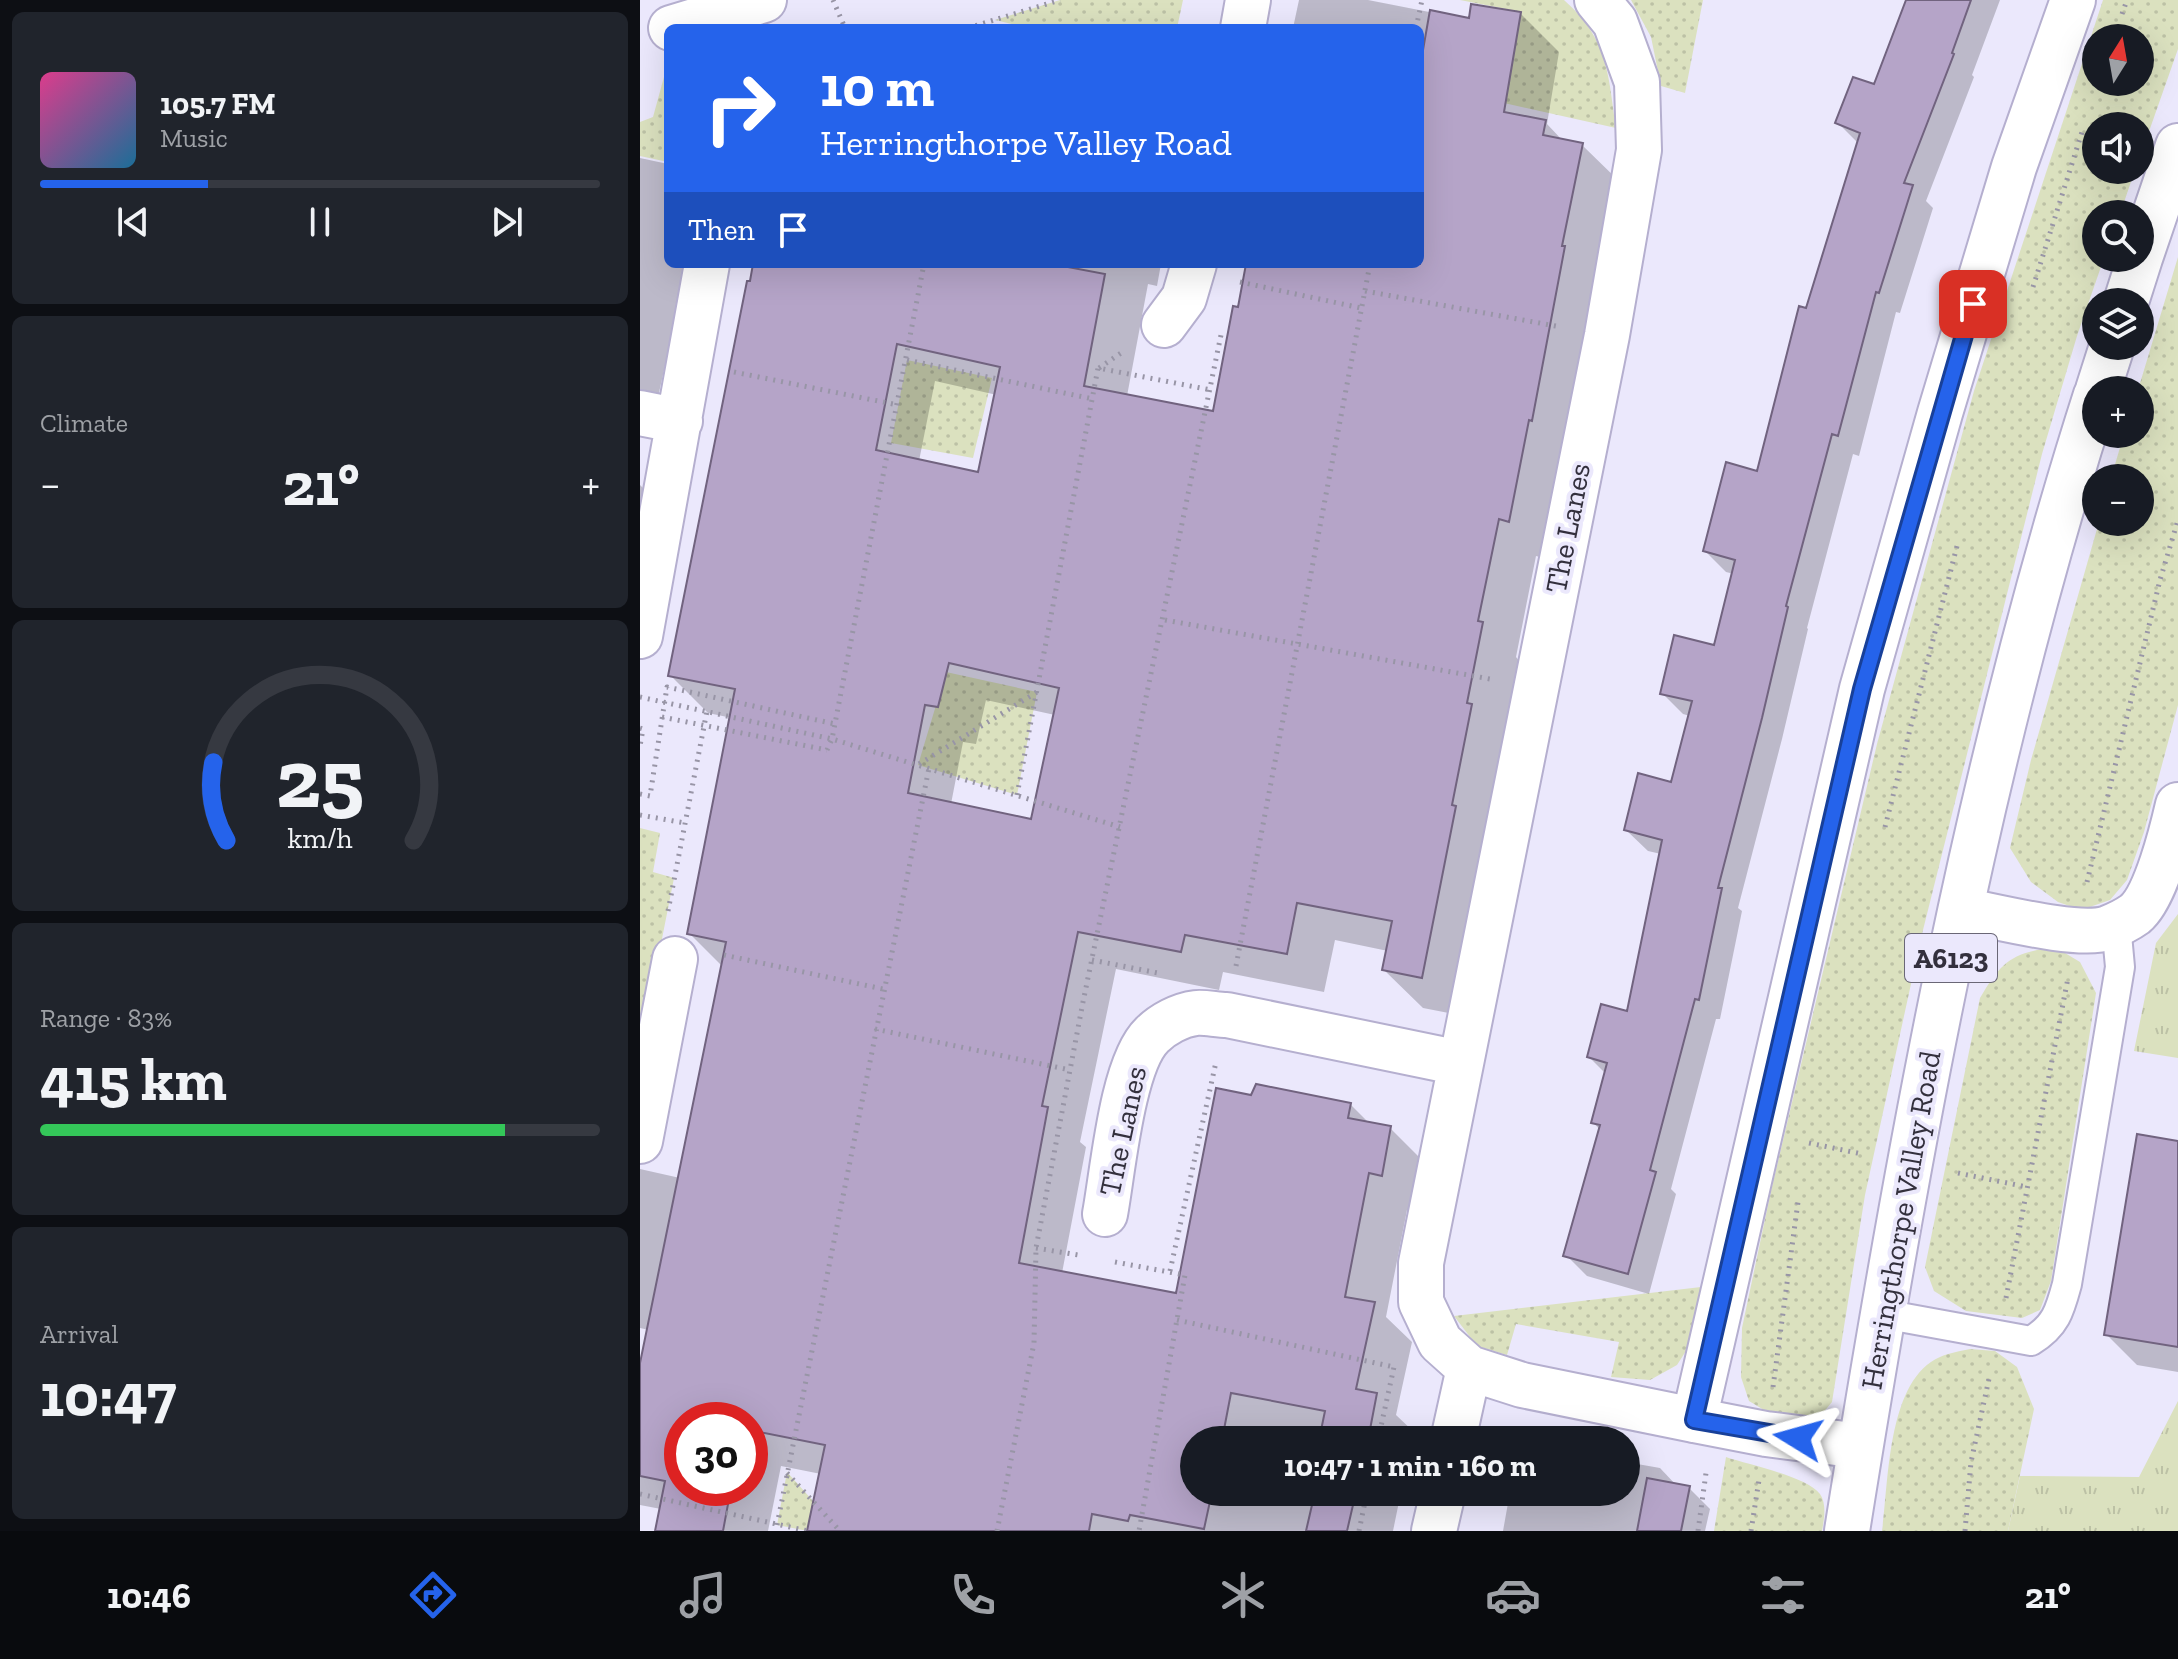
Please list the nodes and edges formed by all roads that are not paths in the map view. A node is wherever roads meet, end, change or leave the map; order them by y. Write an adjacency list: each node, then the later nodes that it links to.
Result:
1 (764, 0): 5 (street)
2 (1248, 0): 7 (street)
3 (1597, 0): 22 (street, The Lanes)
4 (2073, 0): 27 (street)
5 (721, 21): 6 (street)
6 (699, 24)
7 (1244, 24)
8 (664, 30): 9 (street)
9 (640, 37)
10 (2178, 146): 11 (street)
11 (2154, 217)
12 (706, 268): 15 (street)
13 (1194, 268): 14 (street)
14 (1164, 325)
15 (660, 417): 17 (street)
16 (2082, 438): 19 (street, Herringthorpe Valley Road / A6123)
17 (640, 636)
18 (2175, 828): 20 (street)
19 (1961, 910): 20 (street); 25 (street, Herringthorpe Valley Road / A6123)
20 (2097, 927): 25 (lane)
21 (673, 951): 23 (street)
22 (1460, 1063): 24 (street, The Lanes); 26 (street, The Lanes)
23 (640, 1141)
24 (1105, 1214)
25 (1883, 1314): 29 (street, Herringthorpe Valley Road / A6123)
26 (1469, 1368): 27 (street, The Lanes); 28 (street)
27 (1703, 1422): 29 (street, The Lanes)
28 (1456, 1426)
29 (1860, 1446): 32 (street, Herringthorpe Valley Road / A6123)
30 (1440, 1506): 31 (street)
31 (1434, 1531)
32 (1847, 1531)

